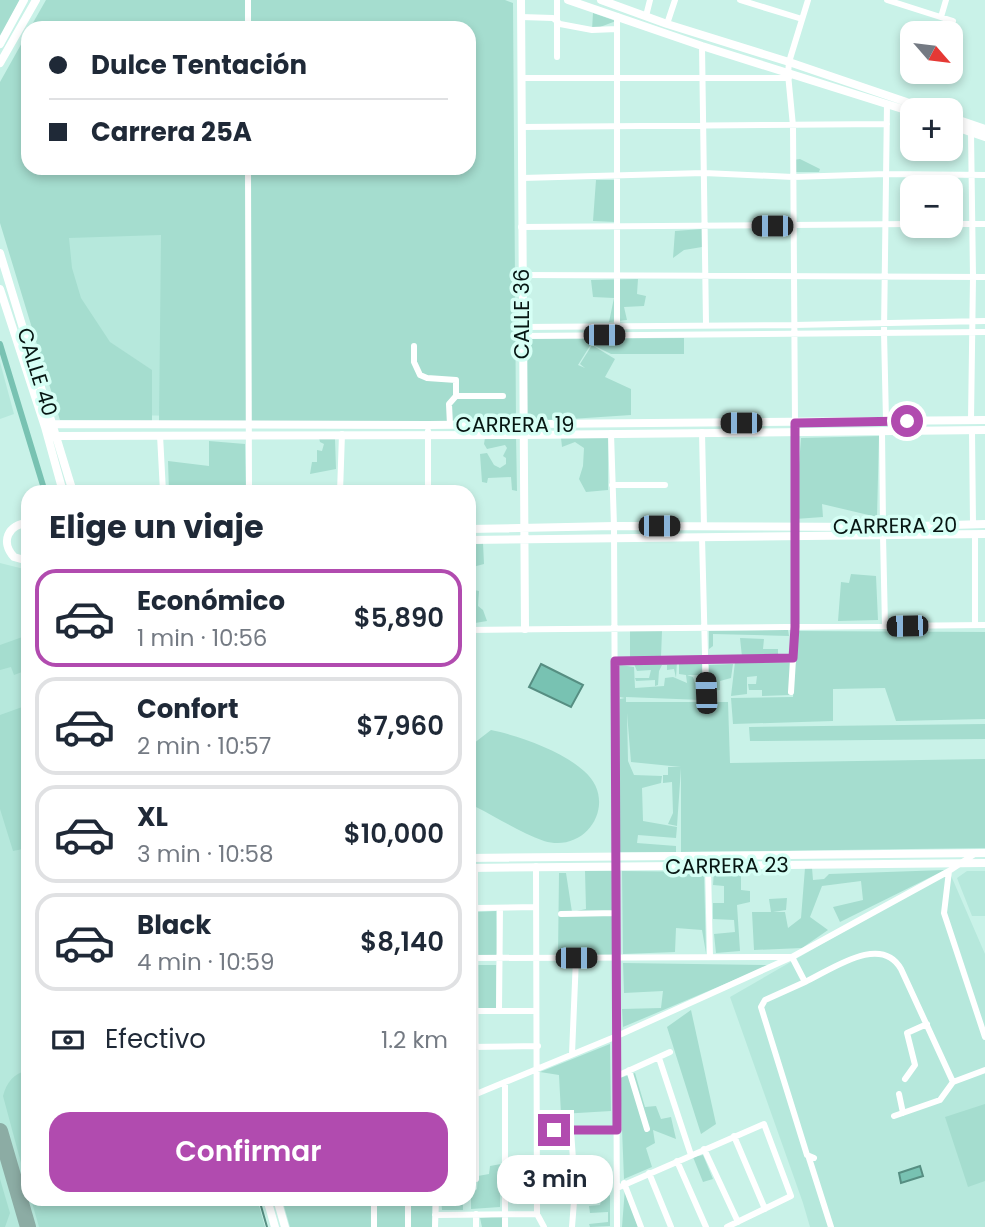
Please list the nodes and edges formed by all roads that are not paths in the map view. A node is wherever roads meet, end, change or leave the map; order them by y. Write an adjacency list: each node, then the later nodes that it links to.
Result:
1 (24, 0): 28 (main road)
2 (36, 0): 21 (main road)
3 (247, 0): 22 (street)
4 (521, 0): 18 (main road, CALLE 36)
5 (557, 0): 24 (street)
6 (568, 0): 16 (main road)
7 (601, 0): 14 (main road)
8 (650, 0): 17 (street)
9 (675, 0): 25 (street)
10 (740, 0): 20 (street)
11 (808, 0): 20 (street)
12 (887, 0): 15 (street)
13 (946, 0): 19 (street)
14 (614, 2): 17 (main road)
15 (911, 4): 19 (street)
16 (617, 16): 27 (street); 29 (main road)
17 (646, 16): 25 (main road)
18 (521, 17): 24 (street); 36 (main road, CALLE 36)
19 (941, 17): 23 (street)
20 (802, 19): 31 (street)
21 (24, 21)
22 (248, 21)
23 (953, 21)
24 (557, 23): 27 (street); 30 (street)
25 (667, 24): 31 (main road)
26 (21, 26): 32 (main road)
27 (617, 29): 34 (street)
28 (0, 44)
29 (702, 46): 33 (main road); 35 (street)
30 (556, 57)
31 (789, 62): 33 (street); 37 (main road)
32 (0, 63)
33 (789, 76): 35 (street); 38 (main road); 44 (street)
34 (617, 77): 35 (street); 36 (street); 43 (street)
35 (703, 77): 42 (street)
36 (522, 78): 45 (main road, CALLE 36)
37 (900, 100)
38 (887, 104): 39 (main road); 41 (street)
39 (900, 108)
40 (963, 121): 47 (main road)
41 (887, 124): 44 (street); 51 (street)
42 (704, 125): 43 (street); 44 (street); 50 (street)
43 (617, 126): 45 (street); 55 (street)
44 (793, 126): 56 (street)
45 (522, 127): 57 (main road, CALLE 36)
46 (963, 129): 48 (main road)
47 (985, 129)
48 (971, 132): 49 (main road); 53 (street)
49 (985, 137)
50 (704, 173): 55 (street); 56 (street); 64 (street)
51 (886, 174): 53 (street); 56 (street); 62 (street)
52 (248, 175): 98 (street)
53 (972, 175): 54 (street); 60 (street)
54 (985, 175)
55 (617, 176): 57 (street); 63 (street)
56 (793, 177): 65 (street)
57 (522, 178): 66 (main road, CALLE 36)
58 (900, 224): 62 (street)
59 (963, 224): 60 (street)
60 (973, 224): 61 (street); 73 (street)
61 (985, 224)
62 (885, 225): 65 (street); 72 (street)
63 (617, 226): 64 (street); 66 (street); 69 (street)
64 (705, 226): 65 (street); 70 (street)
65 (794, 226): 71 (street)
66 (521, 227): 68 (main road, CALLE 36)
67 (0, 253): 97 (main road, CALLE 40)
68 (522, 275): 69 (street); 82 (main road, CALLE 36)
69 (617, 275): 70 (street); 80 (street)
70 (705, 276): 71 (street); 79 (street)
71 (794, 276): 72 (street); 81 (street)
72 (885, 276): 73 (street); 78 (street)
73 (973, 277): 74 (street); 76 (street)
74 (985, 277)
75 (0, 289): 97 (main road, CALLE 40)
76 (972, 321): 77 (street); 78 (street); 84 (street)
77 (985, 321)
78 (884, 322): 81 (street); 83 (street)
79 (706, 324): 80 (street); 81 (street)
80 (617, 326): 82 (street)
81 (794, 326): 86 (street)
82 (522, 331): 86 (street); 95 (main road, CALLE 36)
83 (884, 332): 84 (street); 86 (street); 96 (street)
84 (973, 332): 85 (street); 90 (street)
85 (985, 332)
86 (794, 334): 92 (street)
87 (414, 346): 88 (street)
88 (456, 396): 89 (street); 94 (street)
89 (503, 396)
90 (971, 420): 91 (main road, CARRERA 19); 96 (main road, CARRERA 19)
91 (985, 420)
92 (795, 423): 95 (main road, CARRERA 19); 96 (main road, CARRERA 19); 103 (street)
93 (428, 425): 94 (main road, CARRERA 19); 98 (main road, CARRERA 19); 106 (street)
94 (450, 425): 95 (main road, CARRERA 19)
95 (522, 425): 107 (main road, CALLE 36)
96 (884, 425): 100 (main road, CARRERA 19); 103 (main road, CARRERA 19); 125 (street)
97 (49, 426): 98 (main road, CARRERA 19); 108 (main road, CALLE 40)
98 (249, 430): 104 (main road, CARRERA 19); 105 (main road, CARRERA 19); 112 (street)
99 (985, 430): 100 (main road, CARRERA 19)
100 (972, 431): 123 (street)
101 (702, 432): 102 (main road, CARRERA 19); 103 (main road, CARRERA 19); 120 (street)
102 (611, 433): 107 (main road, CARRERA 19); 115 (street)
103 (795, 433): 124 (street)
104 (160, 435): 108 (main road, CARRERA 19); 111 (street)
105 (342, 435): 106 (main road, CARRERA 19); 113 (street)
106 (428, 435): 107 (main road, CARRERA 19); 114 (street)
107 (522, 435): 122 (main road, CALLE 36)
108 (52, 437): 109 (main road, CALLE 40); 110 (main road, CALLE 40)
109 (62, 485)
110 (70, 485)
111 (163, 485)
112 (249, 485)
113 (341, 485)
114 (428, 485)
115 (612, 485): 116 (street); 119 (street)
116 (665, 485)
117 (21, 524): 131 (main road)
118 (985, 524): 123 (main road, CARRERA 20)
119 (614, 526): 120 (main road, CARRERA 20); 122 (main road, CARRERA 20); 127 (street)
120 (704, 526): 124 (main road, CARRERA 20)
121 (476, 529): 122 (main road, CARRERA 20)
122 (524, 529): 129 (main road, CALLE 36)
123 (974, 529): 125 (main road, CARRERA 20); 126 (main road, CARRERA 20); 132 (street)
124 (794, 531): 125 (main road, CARRERA 20); 128 (main road, CARRERA 20); 136 (street)
125 (883, 532): 134 (street)
126 (985, 534)
127 (615, 537): 128 (main road, CARRERA 20); 129 (main road, CARRERA 20); 137 (street)
128 (702, 537): 135 (street)
129 (524, 539): 130 (main road, CARRERA 20); 139 (main road, CALLE 36)
130 (476, 540)
131 (21, 559)
132 (975, 625): 133 (street); 134 (street)
133 (985, 625)
134 (885, 626): 136 (street)
135 (705, 627): 136 (street); 137 (street); 141 (street)
136 (795, 627): 140 (street)
137 (615, 628): 139 (street); 142 (street)
138 (476, 629): 139 (street)
139 (525, 629)
140 (793, 658): 141 (street); 143 (street)
141 (705, 659): 142 (street); 144 (street)
142 (615, 661): 146 (street)
143 (791, 692)
144 (706, 693)
145 (981, 853): 146 (main road, CARRERA 23); 149 (street)
146 (617, 856): 147 (main road, CARRERA 23); 153 (street)
147 (537, 857): 148 (main road, CARRERA 23); 152 (street)
148 (476, 858)
149 (962, 863): 150 (main road, CARRERA 23); 151 (main road, CARRERA 23); 155 (street)
150 (985, 863)
151 (708, 866): 153 (main road, CARRERA 23); 161 (street)
152 (536, 867): 153 (main road, CARRERA 23); 154 (main road, CARRERA 23); 156 (street)
153 (617, 867): 159 (street)
154 (476, 868)
155 (949, 872): 162 (street); 174 (street)
156 (536, 907): 158 (street); 165 (street)
157 (476, 908): 158 (street)
158 (500, 908): 164 (street)
159 (617, 913): 160 (street); 167 (street)
160 (561, 914)
161 (710, 957): 162 (street); 167 (street)
162 (792, 957): 168 (street); 173 (street)
163 (476, 958): 164 (street)
164 (500, 958): 165 (street); 169 (street)
165 (536, 958): 166 (street); 171 (street)
166 (576, 958): 167 (street); 178 (street)
167 (617, 958): 173 (street)
168 (805, 982): 172 (street); 227 (street)
169 (499, 1010): 170 (street); 171 (street)
170 (476, 1011)
171 (536, 1011): 175 (street)
172 (927, 1024): 184 (street); 186 (street)
173 (617, 1036): 178 (street); 183 (street)
174 (985, 1037)
175 (538, 1046): 176 (street); 180 (street)
176 (476, 1047)
177 (670, 1052): 179 (street)
178 (572, 1054): 180 (street)
179 (659, 1058): 181 (street); 197 (street)
180 (538, 1068): 185 (street); 210 (street)
181 (629, 1070): 183 (street); 191 (street)
182 (985, 1070): 186 (street)
183 (617, 1076): 194 (street)
184 (905, 1079)
185 (505, 1082): 187 (street); 209 (street)
186 (953, 1082): 189 (street)
187 (476, 1094)
188 (899, 1094): 189 (street)
189 (903, 1113): 190 (street)
190 (894, 1116)
191 (647, 1129)
192 (554, 1130): 193 (street)
193 (572, 1130): 194 (street); 221 (street)
194 (617, 1130): 201 (street)
195 (734, 1136): 196 (street); 207 (street); 207 (street)
196 (704, 1149): 197 (street); 212 (street)
197 (691, 1155): 198 (street)
198 (677, 1161): 199 (street); 225 (street)
199 (649, 1172): 200 (street); 224 (street)
200 (624, 1183): 201 (street); 223 (street)
201 (617, 1188): 222 (street)
202 (269, 1206): 213 (main road)
203 (279, 1206): 214 (main road)
204 (374, 1206): 215 (street)
205 (408, 1206): 216 (street)
206 (436, 1206): 211 (street)
207 (765, 1209): 212 (street)
208 (476, 1214): 209 (street); 211 (street); 218 (street)
209 (505, 1214): 210 (street); 219 (street)
210 (537, 1214): 220 (street)
211 (435, 1215): 217 (street)
212 (738, 1222): 226 (street)
213 (275, 1227)
214 (285, 1227)
215 (374, 1227)
216 (408, 1227)
217 (435, 1227)
218 (476, 1227)
219 (505, 1227)
220 (544, 1227)
221 (572, 1227)
222 (617, 1227)
223 (641, 1227)
224 (671, 1227)
225 (706, 1227)
226 (727, 1227)
227 (831, 1227)

